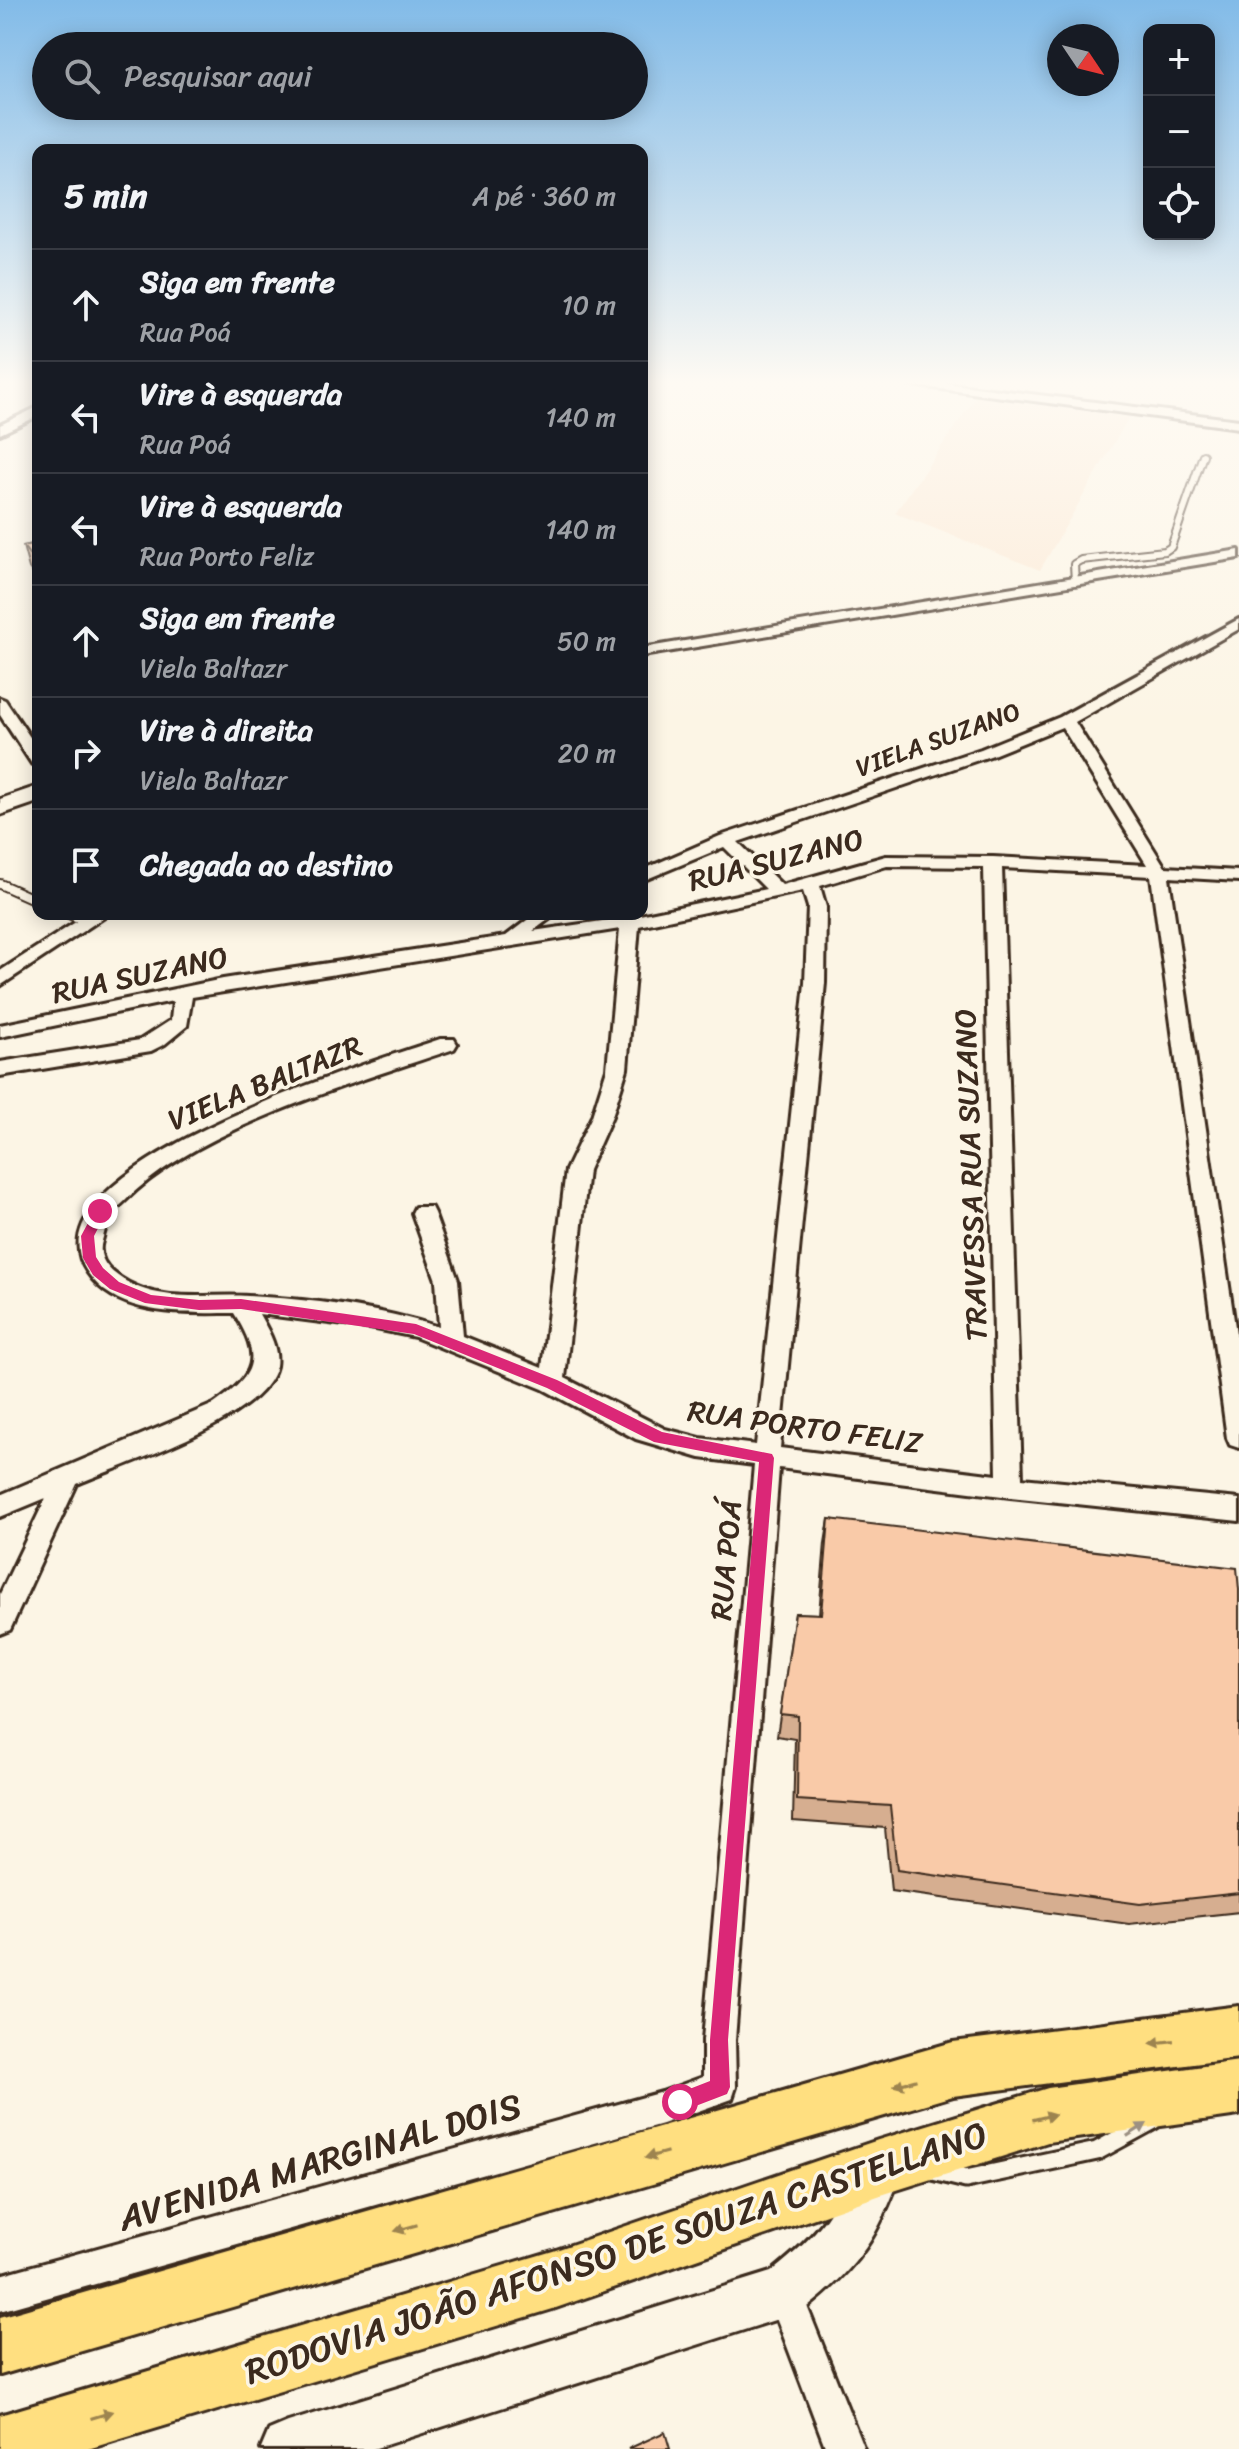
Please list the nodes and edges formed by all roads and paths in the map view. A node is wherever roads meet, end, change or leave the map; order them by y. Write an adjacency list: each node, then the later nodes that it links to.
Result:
1 (1189, 494): 3 (lane)
2 (1239, 554): 3 (street)
3 (1075, 582): 5 (street)
4 (1239, 623): 7 (street, VIELA SUZANO)
5 (648, 651)
6 (0, 703): 8 (street)
7 (1066, 720): 11 (street, VIELA SUZANO); 13 (street)
8 (32, 752)
9 (32, 795): 10 (main road)
10 (0, 808)
11 (726, 840): 14 (street, VIELA SUZANO); 18 (street)
12 (993, 862): 13 (street, RUA SUZANO); 16 (street, RUA SUZANO); 38 (street, TRAVESSA RUA SUZANO)
13 (1159, 871): 15 (street, RUA SUZANO); 35 (street)
14 (648, 873)
15 (1239, 876)
16 (810, 883): 18 (street, RUA SUZANO); 36 (street, RUA POÁ)
17 (0, 884): 19 (lane)
18 (779, 892): 20 (street, RUA SUZANO)
19 (32, 898)
20 (648, 918)
21 (91, 920): 26 (street)
22 (535, 920): 25 (street)
23 (640, 920): 24 (street, RUA SUZANO)
24 (630, 922): 25 (street, RUA SUZANO); 34 (street)
25 (511, 938): 27 (street, RUA SUZANO)
26 (0, 980)
27 (183, 993): 28 (street, RUA SUZANO); 30 (street)
28 (0, 1031)
29 (447, 1044): 32 (street, VIELA BALTAZR)
30 (0, 1069)
31 (423, 1213): 33 (street)
32 (241, 1304): 33 (street, RUA PORTO FELIZ); 37 (street)
33 (452, 1342): 34 (street, RUA PORTO FELIZ)
34 (552, 1384): 36 (street, RUA PORTO FELIZ)
35 (1239, 1438)
36 (767, 1458): 38 (street, RUA PORTO FELIZ); 44 (street, RUA POÁ)
37 (69, 1475): 39 (street); 41 (street)
38 (1010, 1487): 40 (street, RUA PORTO FELIZ)
39 (0, 1506)
40 (1239, 1510)
41 (0, 1622)
42 (1239, 2032): 44 (main road, one-way to 44)
43 (1216, 2091): 45 (main road, RODOVIA JOÃO AFONSO DE SOUZA CASTELLANO, one-way to 43)
44 (722, 2111): 46 (street, AVENIDA MARGINAL DOIS); 48 (main road, one-way to 48)
45 (890, 2164): 47 (main road); 50 (main road, RODOVIA JOÃO AFONSO DE SOUZA CASTELLANO, one-way to 45)
46 (0, 2293)
47 (785, 2293): 49 (main road); 52 (street)
48 (0, 2346)
49 (392, 2433): 51 (main road)
50 (0, 2445)
51 (288, 2449)
52 (845, 2449)

